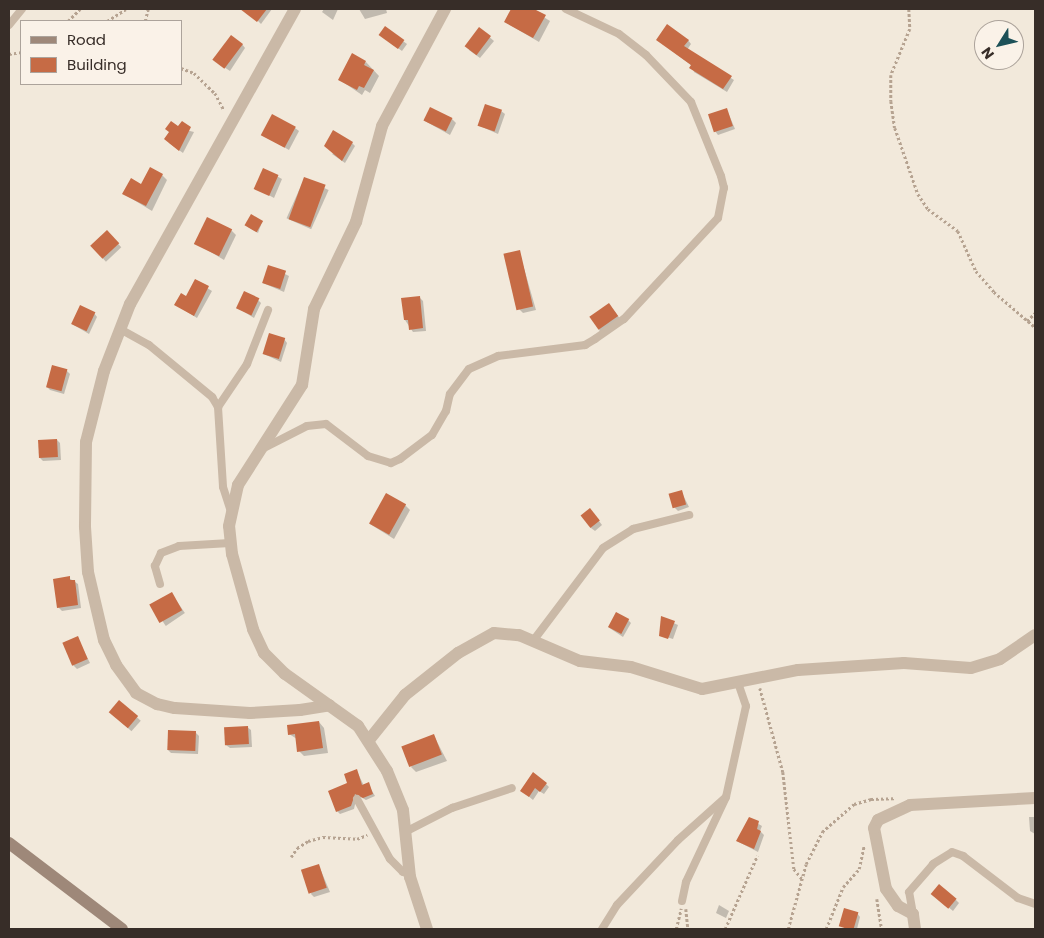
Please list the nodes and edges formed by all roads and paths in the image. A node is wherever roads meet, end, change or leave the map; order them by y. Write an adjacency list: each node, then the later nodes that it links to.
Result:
1 (22, 9): 10 (lane)
2 (80, 9): 8 (path)
3 (126, 9): 9 (path)
4 (295, 9): 12 (street)
5 (444, 9): 19 (street)
6 (566, 9): 19 (lane)
7 (908, 9): 15 (path)
8 (69, 20)
9 (109, 20)
10 (9, 25)
11 (182, 68): 12 (path)
12 (231, 122): 17 (street)
13 (268, 310): 18 (lane)
14 (1035, 313): 15 (path)
15 (1027, 321): 16 (path)
16 (1035, 327)
17 (120, 329): 18 (lane); 28 (street)
18 (218, 407): 20 (lane)
19 (260, 450): 20 (street)
20 (230, 512): 22 (street)
21 (689, 515): 25 (lane)
22 (230, 543): 23 (lane); 28 (street)
23 (160, 584)
24 (1035, 635): 26 (street)
25 (533, 641): 27 (street); 29 (street)
26 (756, 678): 27 (street); 42 (path)
27 (738, 683): 31 (lane)
28 (330, 705): 29 (street)
29 (369, 740): 36 (street)
30 (512, 788): 36 (lane)
31 (726, 797): 43 (lane); 48 (lane)
32 (1035, 798): 35 (street)
33 (357, 799): 37 (lane)
34 (903, 799): 42 (path)
35 (874, 828): 45 (street); 53 (path)
36 (407, 831): 41 (street)
37 (375, 832): 40 (path); 41 (lane)
38 (9, 842): 46 (street)
39 (757, 856): 51 (path)
40 (291, 857)
41 (409, 874): 47 (street)
42 (803, 880): 52 (path)
43 (682, 901): 49 (path); 50 (path)
44 (1035, 904): 45 (lane)
45 (913, 914): 54 (street)
46 (122, 929)
47 (427, 929)
48 (602, 929)
49 (676, 929)
50 (688, 929)
51 (725, 929)
52 (788, 929)
53 (826, 929)
54 (915, 929)

